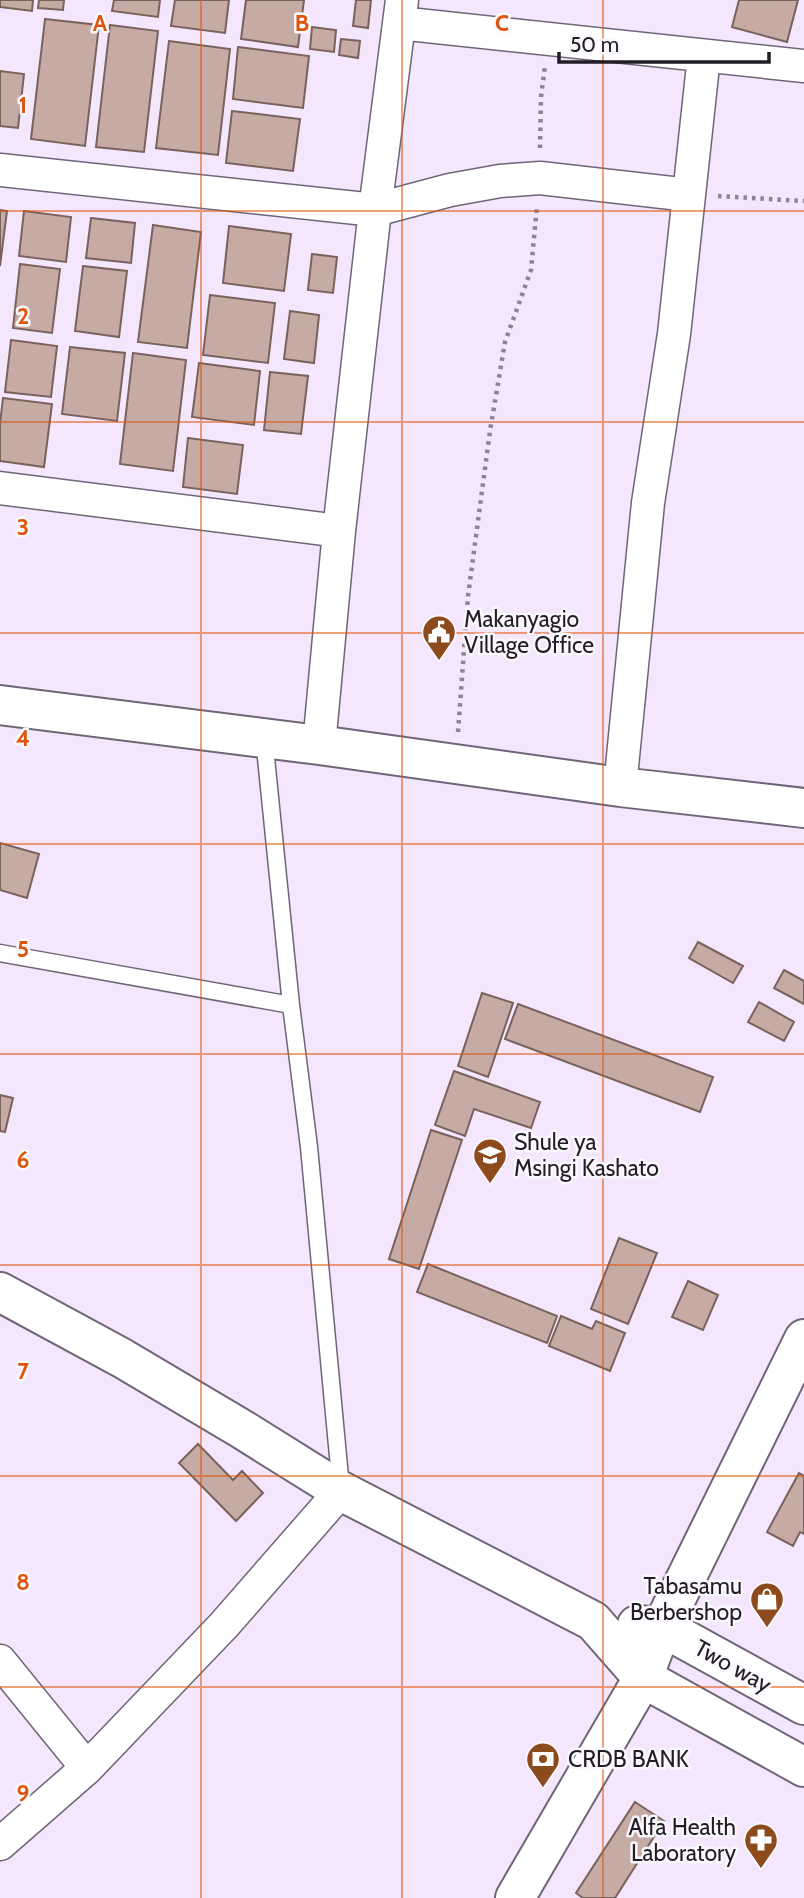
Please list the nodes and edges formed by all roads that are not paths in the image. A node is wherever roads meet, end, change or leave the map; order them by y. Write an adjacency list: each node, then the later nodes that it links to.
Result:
1 (401, 11): 2 (street); 6 (street)
2 (704, 56): 3 (street); 5 (street)
3 (804, 66)
4 (0, 170): 6 (street)
5 (689, 195): 6 (street); 12 (street)
6 (375, 210): 8 (street)
7 (0, 488): 8 (street)
8 (339, 531): 11 (street)
9 (0, 705): 10 (street)
10 (264, 738): 11 (street); 15 (lane)
11 (319, 744): 12 (street)
12 (620, 788): 13 (street)
13 (804, 808)
14 (0, 953): 15 (lane)
15 (291, 1005): 18 (lane)
16 (0, 1292): 18 (street)
17 (804, 1339): 20 (street)
18 (341, 1491): 19 (street); 24 (street)
19 (593, 1621): 20 (street); 22 (street)
20 (662, 1627): 22 (street); 23 (street, Two way)
21 (0, 1661): 24 (street)
22 (643, 1678): 25 (street); 27 (street)
23 (804, 1705)
24 (87, 1768): 26 (street)
25 (804, 1768)
26 (0, 1844)
27 (514, 1898)

